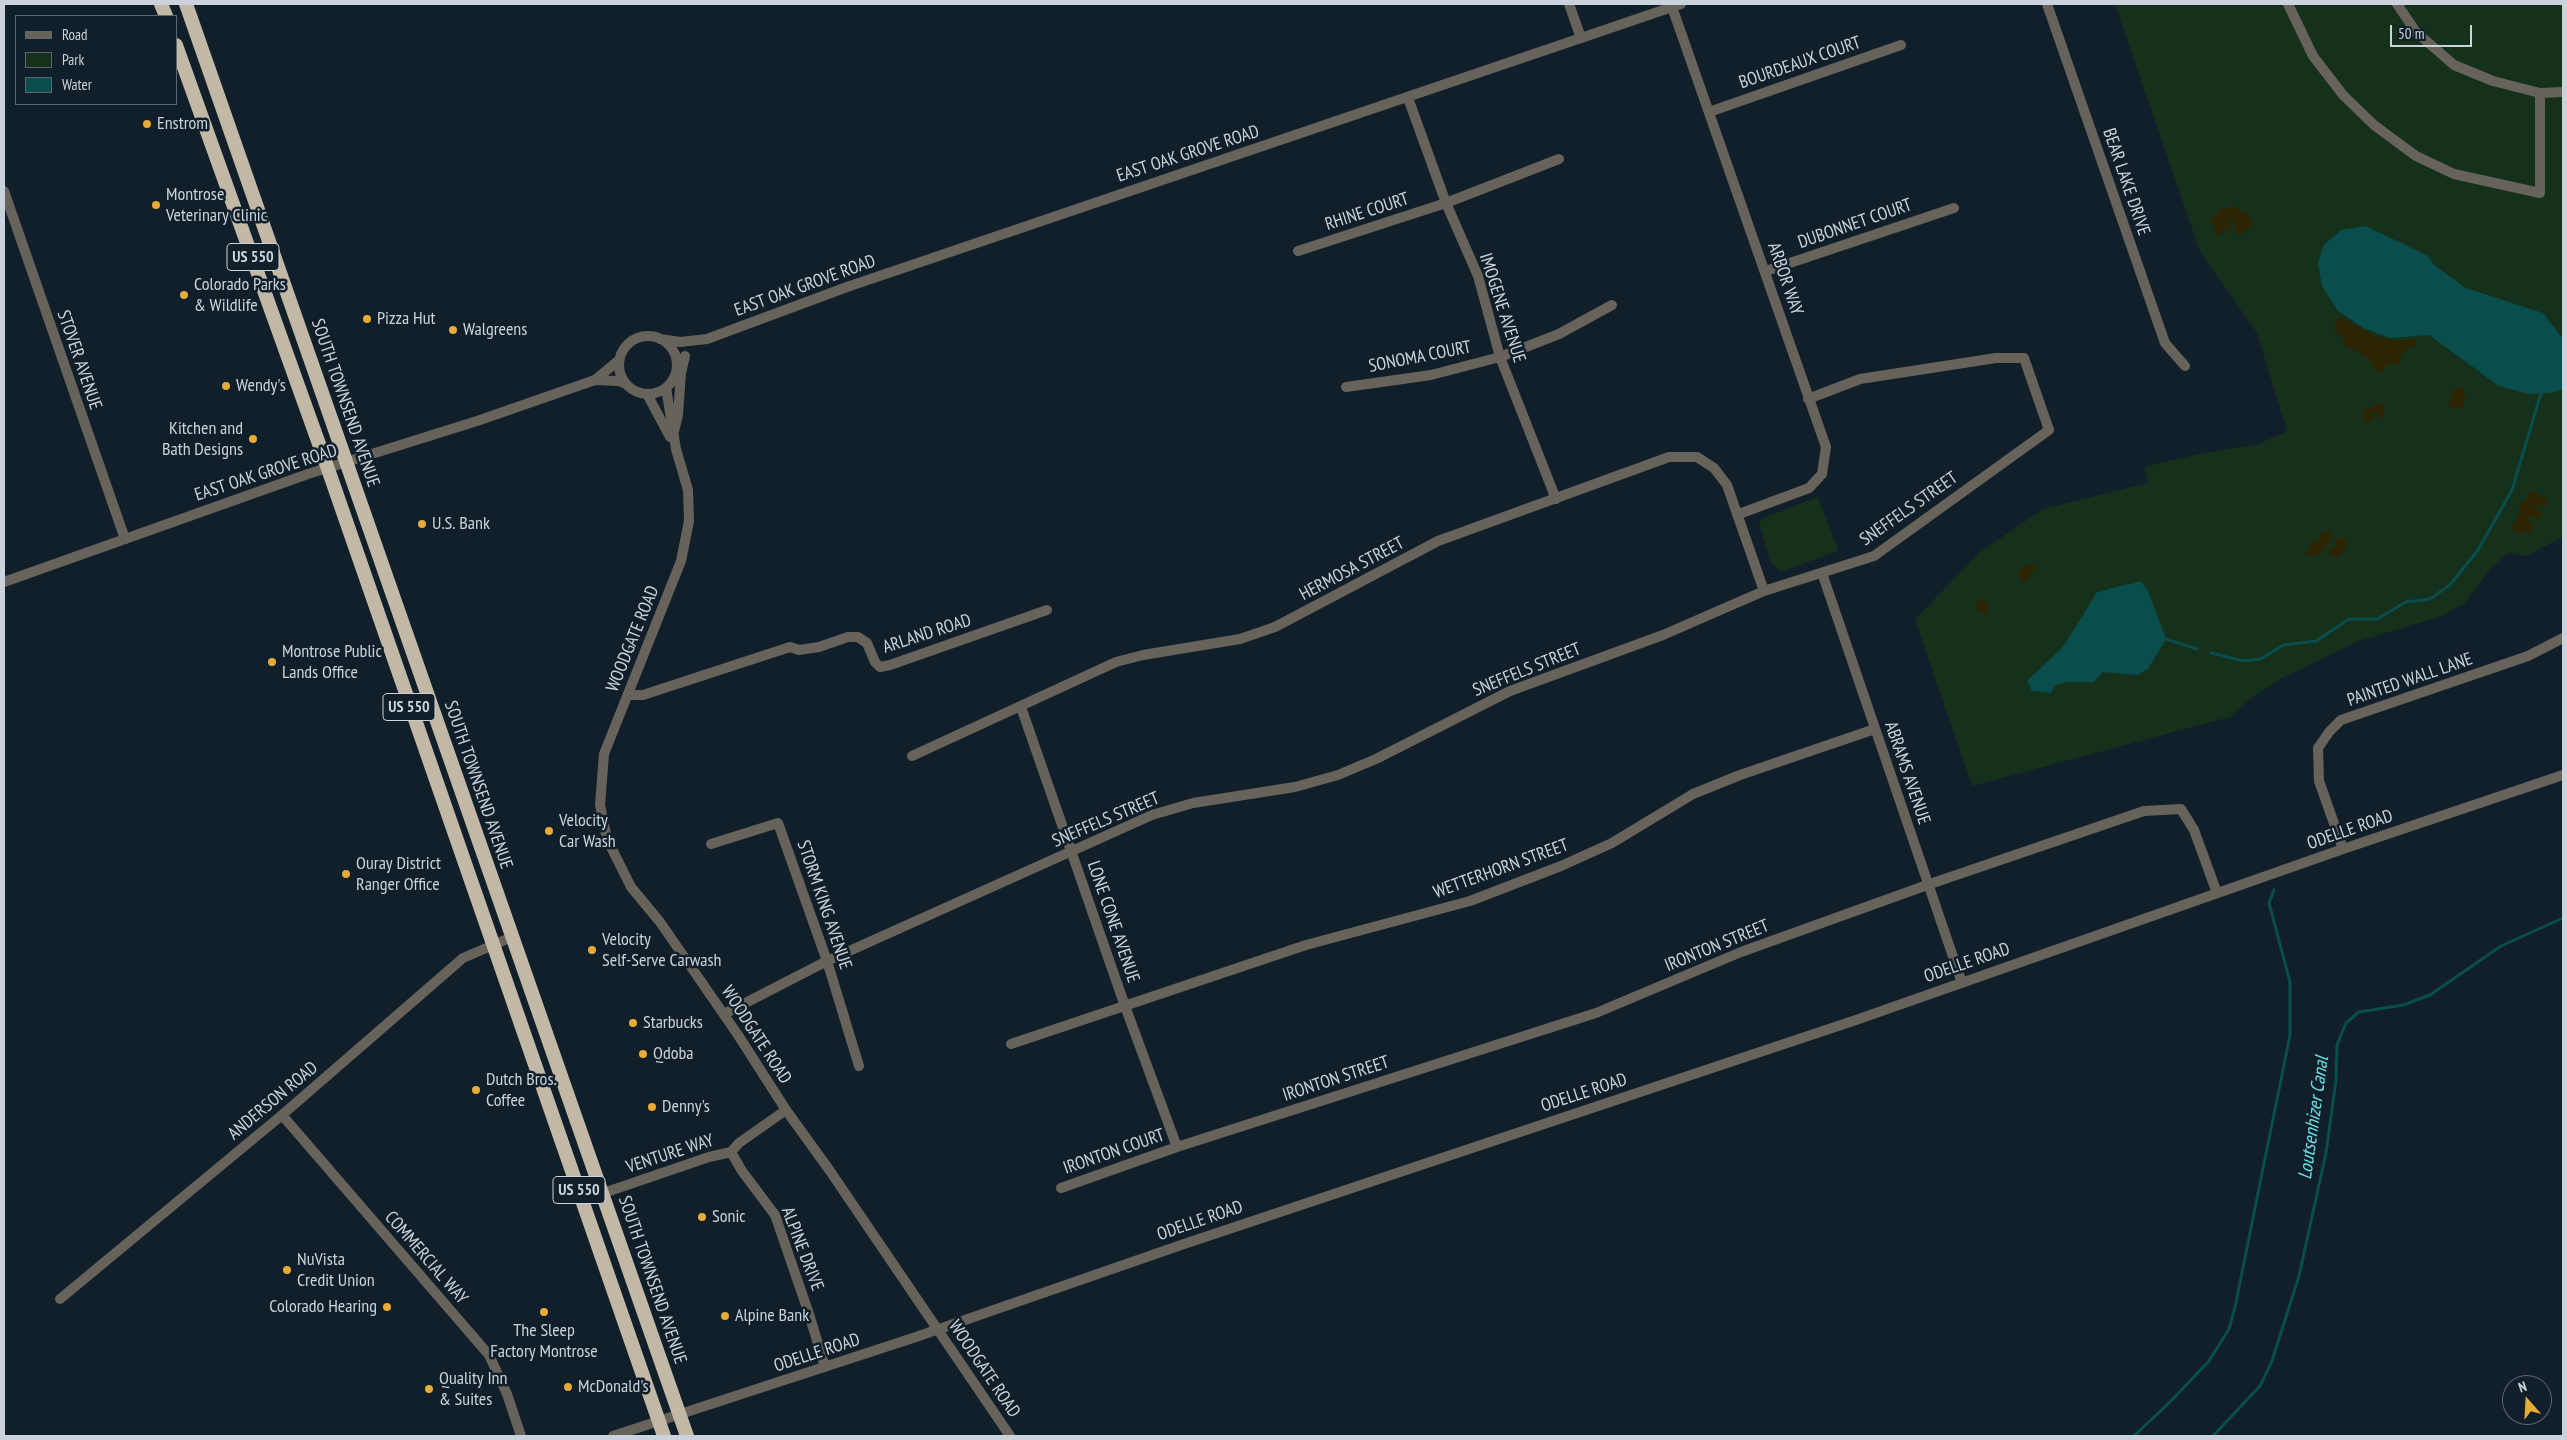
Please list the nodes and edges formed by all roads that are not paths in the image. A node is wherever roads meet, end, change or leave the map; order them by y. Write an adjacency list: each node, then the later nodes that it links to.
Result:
1 (186, 4): 35 (highway, SOUTH TOWNSEND AVENUE / US 550)
2 (1569, 4): 7 (street)
3 (2047, 4): 26 (street, BEAR LAKE DRIVE)
4 (2288, 4): 10 (street)
5 (2398, 4): 10 (street)
6 (1676, 5): 7 (street, EAST OAK GROVE ROAD); 13 (street, ARBOR WAY)
7 (1581, 38): 12 (street, EAST OAK GROVE ROAD)
8 (1901, 44): 13 (street, BOURDEAUX COURT)
9 (178, 51): 36 (highway, US 550)
10 (2540, 92): 11 (street)
11 (2563, 92)
12 (1408, 98): 16 (street, IMOGENE AVENUE); 22 (street, EAST OAK GROVE ROAD)
13 (1709, 112): 19 (street, ARBOR WAY)
14 (1558, 159): 16 (street, RHINE COURT)
15 (4, 192): 39 (street, STOVER AVENUE)
16 (1446, 203): 18 (street, RHINE COURT); 23 (street, IMOGENE AVENUE)
17 (1954, 208): 19 (street, DUBONNET COURT)
18 (1298, 251)
19 (1766, 271): 32 (street, ARBOR WAY)
20 (1612, 305): 23 (street, SONOMA COURT)
21 (660, 338): 22 (street, EAST OAK GROVE ROAD); 24 (street); 25 (street)
22 (707, 340): 25 (street, EAST OAK GROVE ROAD)
23 (1500, 357): 29 (street, SONOMA COURT); 37 (street, IMOGENE AVENUE)
24 (619, 360): 27 (street, EAST OAK GROVE ROAD); 28 (street)
25 (681, 360): 30 (street); 33 (street, WOODGATE ROAD)
26 (2185, 366)
27 (596, 380): 28 (street, EAST OAK GROVE ROAD); 35 (street, EAST OAK GROVE ROAD)
28 (626, 384): 31 (street)
29 (1346, 387)
30 (666, 388): 31 (street); 33 (street, WOODGATE ROAD)
31 (647, 394): 34 (street, WOODGATE ROAD)
32 (1808, 399): 38 (street, ARBOR WAY); 40 (street, SNEFFELS STREET)
33 (674, 432): 34 (street, WOODGATE ROAD)
34 (676, 448): 45 (street, WOODGATE ROAD)
35 (346, 464): 36 (street, EAST OAK GROVE ROAD); 55 (highway, SOUTH TOWNSEND AVENUE / US 550)
36 (328, 469): 39 (street, EAST OAK GROVE ROAD); 56 (highway, US 550)
37 (1556, 499): 38 (street, HERMOSA STREET); 46 (street, HERMOSA STREET)
38 (1739, 514): 42 (street)
39 (125, 539): 41 (street, EAST OAK GROVE ROAD)
40 (1822, 574): 42 (street, SNEFFELS STREET); 47 (street, ABRAMS AVENUE)
41 (4, 582)
42 (1764, 591): 52 (street, SNEFFELS STREET)
43 (1048, 610): 45 (street, ARLAND ROAD)
44 (2563, 638): 51 (street, PAINTED WALL LANE)
45 (628, 695): 60 (street, WOODGATE ROAD)
46 (1021, 707): 48 (street, HERMOSA STREET); 52 (street, LONE CONE AVENUE)
47 (1875, 729): 53 (street, ABRAMS AVENUE); 59 (street, WETTERHORN STREET)
48 (912, 756)
49 (2563, 775): 51 (street, ODELLE ROAD)
50 (712, 844): 57 (street, STORM KING AVENUE)
51 (2343, 849): 54 (street, ODELLE ROAD)
52 (1072, 852): 57 (street, SNEFFELS STREET); 59 (street, LONE CONE AVENUE)
53 (1930, 884): 54 (street, IRONTON STREET); 58 (street, ABRAMS AVENUE); 65 (street, IRONTON STREET)
54 (2218, 893): 58 (street, ODELLE ROAD)
55 (512, 937): 56 (street, ANDERSON ROAD); 68 (highway, SOUTH TOWNSEND AVENUE / US 550)
56 (493, 944): 64 (street, ANDERSON ROAD); 69 (highway, US 550)
57 (827, 962): 60 (street, SNEFFELS STREET); 62 (street, STORM KING AVENUE)
58 (1962, 983): 71 (street, ODELLE ROAD)
59 (1125, 1006): 61 (street, WETTERHORN STREET); 65 (street, LONE CONE AVENUE)
60 (724, 1014): 63 (street, WOODGATE ROAD)
61 (1011, 1044)
62 (859, 1066)
63 (786, 1110): 66 (street, VENTURE WAY); 71 (street, WOODGATE ROAD)
64 (282, 1116): 70 (street, ANDERSON ROAD); 75 (street, COMMERCIAL WAY)
65 (1177, 1147): 67 (street, IRONTON COURT)
66 (731, 1152): 68 (street, VENTURE WAY); 72 (street, ALPINE DRIVE)
67 (1061, 1188)
68 (601, 1194): 69 (street, VENTURE WAY); 73 (highway, SOUTH TOWNSEND AVENUE / US 550)
69 (582, 1200): 74 (highway, US 550)
70 (60, 1299)
71 (937, 1330): 72 (street, ODELLE ROAD); 79 (street, WOODGATE ROAD)
72 (825, 1367): 73 (street, ODELLE ROAD)
73 (680, 1414): 74 (street, ODELLE ROAD); 78 (highway, SOUTH TOWNSEND AVENUE / US 550)
74 (659, 1421): 76 (street, ODELLE ROAD); 77 (highway, US 550)
75 (521, 1436)
76 (613, 1436)
77 (664, 1436)
78 (687, 1436)
79 (1010, 1436)

